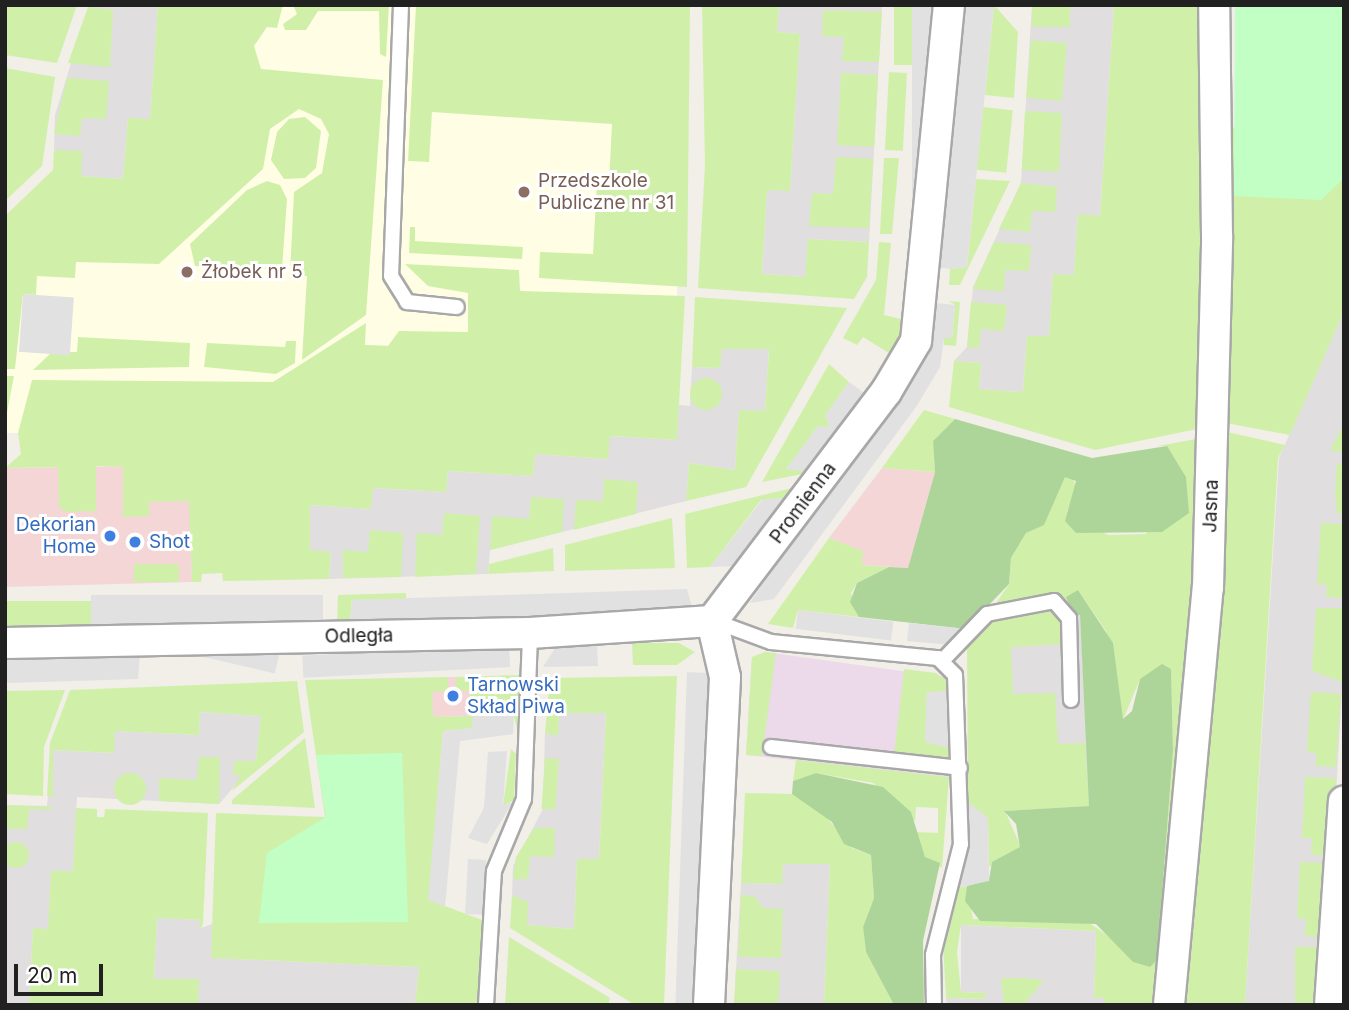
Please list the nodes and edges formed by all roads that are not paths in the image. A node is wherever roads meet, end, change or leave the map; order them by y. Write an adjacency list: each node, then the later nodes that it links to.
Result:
1 (401, 5): 4 (lane)
2 (948, 5): 5 (street, Promienna)
3 (1214, 5): 17 (street, Jasna)
4 (457, 307)
5 (712, 621): 6 (street, Odległa); 8 (lane); 15 (street)
6 (530, 633): 7 (street, Odległa); 14 (lane)
7 (5, 643)
8 (942, 661): 9 (lane); 11 (lane)
9 (1071, 700)
10 (772, 747): 11 (lane)
11 (960, 768): 16 (lane)
12 (1344, 801): 13 (street)
13 (1339, 962): 18 (street)
14 (486, 1005)
15 (709, 1005)
16 (934, 1005)
17 (1169, 1005)
18 (1331, 1005)

